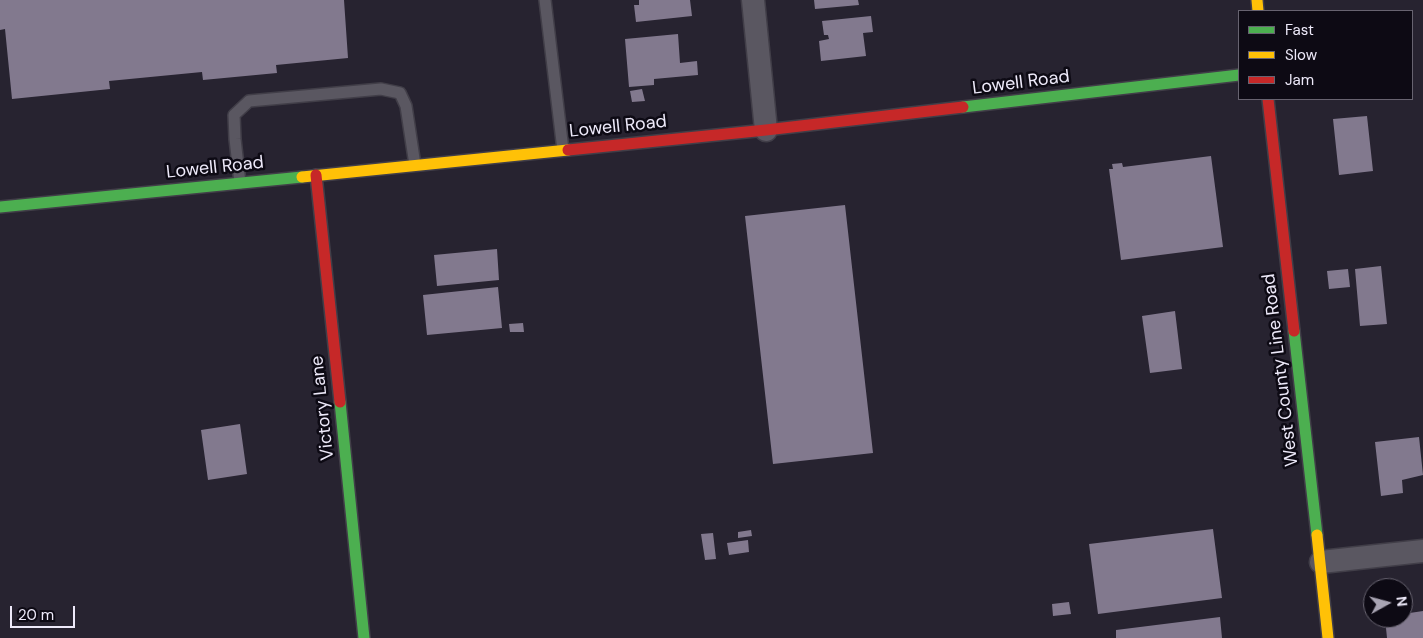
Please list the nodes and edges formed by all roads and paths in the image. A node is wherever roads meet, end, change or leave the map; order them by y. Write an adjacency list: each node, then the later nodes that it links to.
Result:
1 (545, 0): 6 (lane)
2 (753, 0): 5 (street)
3 (1238, 75): 5 (street, Lowell Road)
4 (1268, 100): 12 (street, West County Line Road)
5 (766, 130): 6 (street, Lowell Road)
6 (562, 150): 7 (street, Lowell Road)
7 (416, 165): 8 (street, Lowell Road); 9 (lane)
8 (316, 175): 9 (street, Lowell Road); 13 (street, Victory Lane)
9 (240, 183): 10 (street, Lowell Road)
10 (0, 206)
11 (1423, 551): 12 (street)
12 (1321, 562): 14 (street, West County Line Road)
13 (364, 638)
14 (1328, 638)

